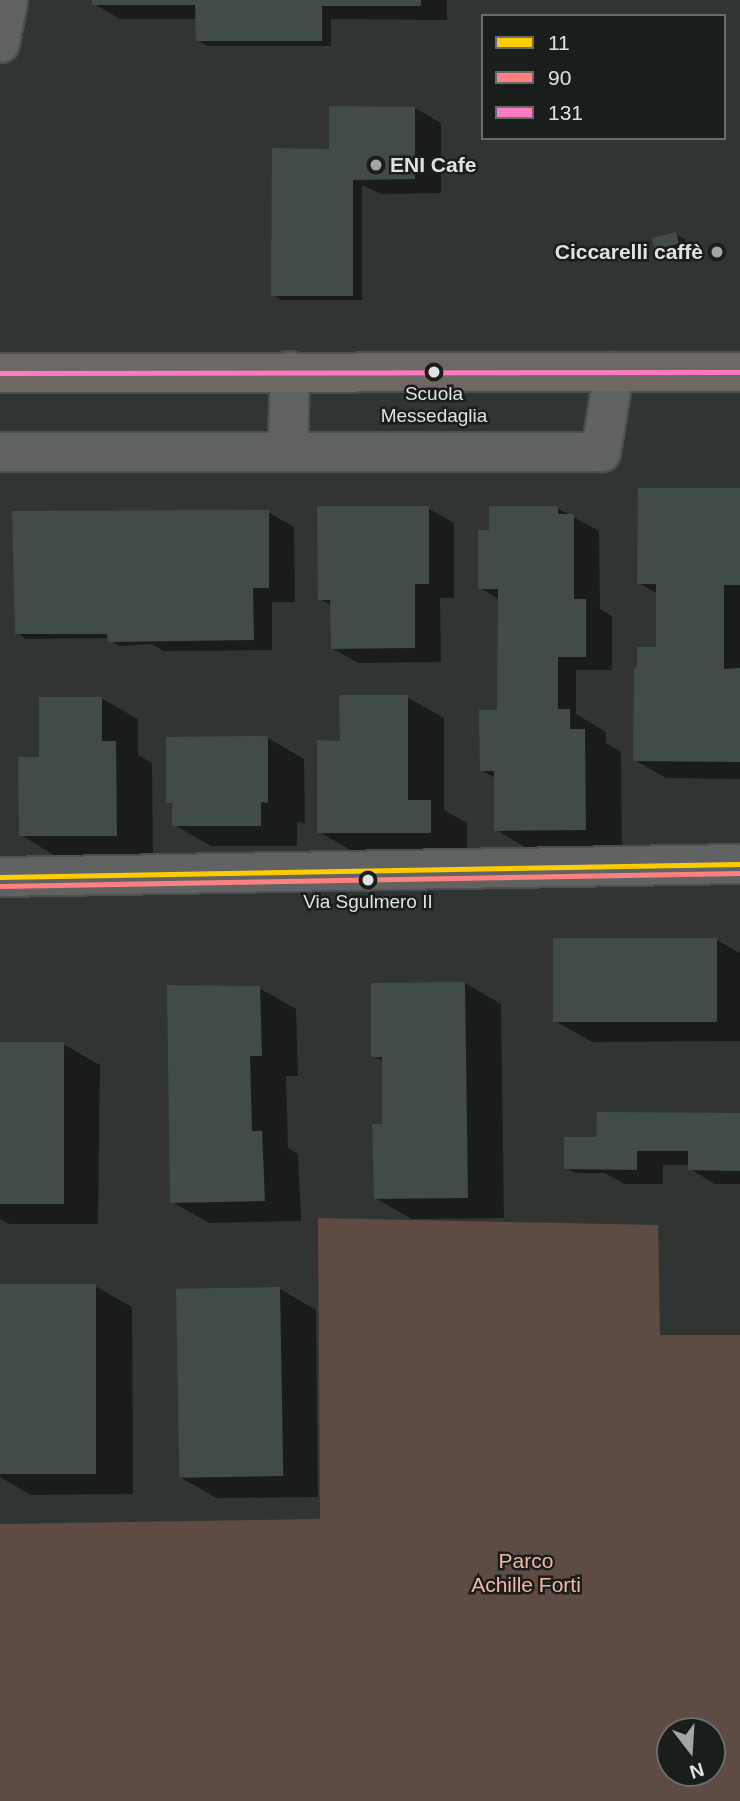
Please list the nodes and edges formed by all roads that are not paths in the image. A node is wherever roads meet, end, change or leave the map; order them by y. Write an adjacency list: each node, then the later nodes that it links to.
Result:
1 (8, 0): 2 (street)
2 (0, 43)
3 (290, 371): 4 (main road); 6 (main road); 7 (street)
4 (614, 372): 5 (main road); 7 (street)
5 (740, 372)
6 (0, 373)
7 (288, 451): 8 (street)
8 (0, 452)
9 (740, 864): 10 (street)
10 (0, 877)

